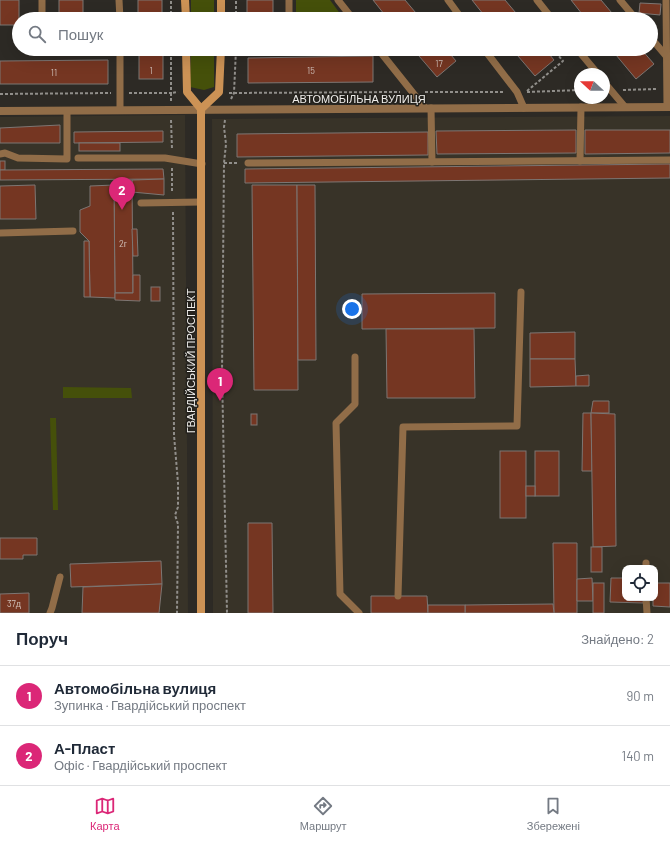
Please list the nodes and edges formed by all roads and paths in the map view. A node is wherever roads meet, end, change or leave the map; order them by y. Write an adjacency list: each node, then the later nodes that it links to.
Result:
1 (42, 0): 13 (lane)
2 (119, 0): 14 (lane)
3 (171, 0): 15 (path)
4 (185, 0): 16 (main road)
5 (221, 0): 17 (main road)
6 (236, 0): 18 (path)
7 (289, 0): 19 (lane)
8 (338, 0): 20 (lane)
9 (448, 0): 21 (lane)
10 (537, 0): 22 (lane)
11 (620, 0): 23 (lane)
12 (666, 0): 24 (lane)
13 (42, 12)
14 (120, 12)
15 (171, 12)
16 (186, 12)
17 (221, 12)
18 (236, 12)
19 (289, 12)
20 (347, 12)
21 (457, 12)
22 (546, 12)
23 (630, 12)
24 (668, 42): 35 (lane)
25 (658, 46): 35 (lane)
26 (120, 56): 40 (lane)
27 (171, 56): 41 (path)
28 (186, 56): 48 (main road)
29 (221, 56): 48 (main road)
30 (236, 56): 51 (path)
31 (384, 56): 46 (lane)
32 (489, 56): 47 (lane)
33 (558, 56): 39 (path)
34 (583, 56): 36 (lane)
35 (667, 57): 37 (lane)
36 (593, 68)
37 (667, 89): 38 (path); 45 (lane)
38 (611, 90): 44 (lane)
39 (526, 92)
40 (120, 93): 41 (path); 42 (path); 49 (lane)
41 (171, 93): 50 (path)
42 (0, 94)
43 (581, 107): 44 (street, АВТОМОБІЛЬНА ВУЛИЦЯ); 47 (street, АВТОМОБІЛЬНА ВУЛИЦЯ); 58 (lane)
44 (625, 107): 45 (street, АВТОМОБІЛЬНА ВУЛИЦЯ)
45 (669, 107)
46 (428, 108): 47 (street, АВТОМОБІЛЬНА ВУЛИЦЯ); 51 (street, АВТОМОБІЛЬНА ВУЛИЦЯ); 59 (lane)
47 (524, 108)
48 (201, 109): 50 (street, АВТОМОБІЛЬНА ВУЛИЦЯ); 51 (street, АВТОМОБІЛЬНА ВУЛИЦЯ); 62 (main road, ГВАРДІЙСЬКИЙ ПРОСПЕКТ)
49 (120, 110): 50 (street, АВТОМОБІЛЬНА ВУЛИЦЯ); 53 (street, АВТОМОБІЛЬНА ВУЛИЦЯ)
50 (171, 110): 56 (path)
51 (226, 110): 60 (path)
52 (0, 111): 53 (street, АВТОМОБІЛЬНА ВУЛИЦЯ)
53 (67, 111): 54 (lane)
54 (0, 154)
55 (78, 158): 56 (lane)
56 (172, 159): 62 (lane); 65 (path)
57 (670, 160): 58 (lane)
58 (580, 161): 59 (lane)
59 (432, 162): 61 (lane)
60 (224, 163): 61 (path); 76 (path)
61 (248, 163)
62 (202, 164): 63 (main road, ГВАРДІЙСЬКИЙ ПРОСПЕКТ)
63 (201, 202): 65 (lane); 75 (main road, ГВАРДІЙСЬКИЙ ПРОСПЕКТ)
64 (141, 203): 65 (lane)
65 (172, 203): 74 (path)
66 (72, 231): 67 (lane)
67 (0, 233)
68 (521, 292): 71 (lane)
69 (355, 357): 77 (lane)
70 (60, 577): 73 (lane)
71 (398, 596)
72 (646, 601): 78 (lane)
73 (50, 613)
74 (177, 613)
75 (201, 613)
76 (227, 613)
77 (359, 613)
78 (647, 613)

